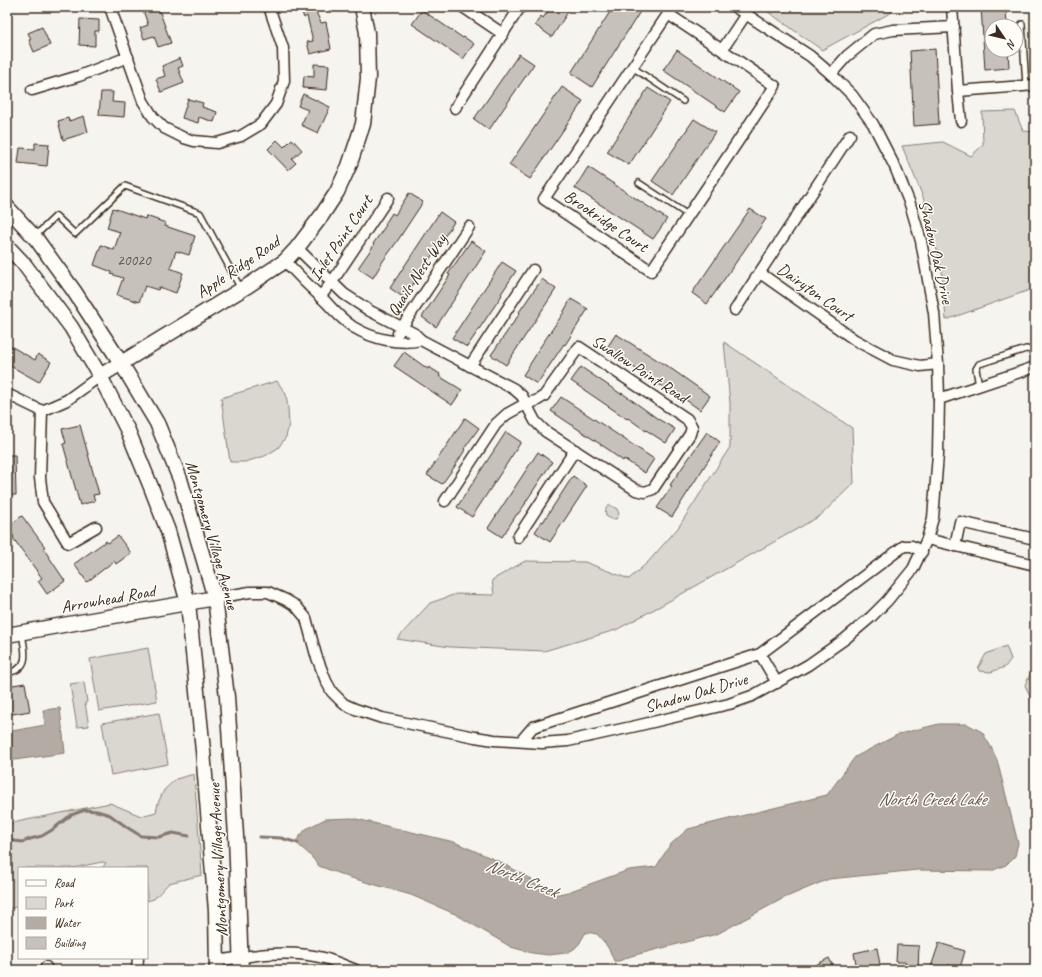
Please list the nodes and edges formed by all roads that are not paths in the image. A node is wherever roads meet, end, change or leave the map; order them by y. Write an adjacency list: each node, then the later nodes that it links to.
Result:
1 (110, 7): 13 (street)
2 (269, 7): 13 (street)
3 (362, 7): 30 (main road, Apple Ridge Road)
4 (463, 7): 10 (street)
5 (520, 7): 10 (street)
6 (734, 7): 8 (street, Shadow Oak Drive)
7 (952, 7): 9 (street)
8 (746, 14): 12 (street); 15 (street, Shadow Oak Drive)
9 (954, 27): 15 (street); 18 (street)
10 (503, 34): 20 (street)
11 (1024, 39): 16 (lane)
12 (722, 50): 14 (street, Brookridge Court); 26 (street, Brookridge Court)
13 (128, 57): 17 (street)
14 (632, 67): 19 (lane); 26 (street, Brookridge Court)
15 (831, 74): 43 (street, Shadow Oak Drive)
16 (1030, 85): 18 (street)
17 (32, 90)
18 (958, 91): 21 (street)
19 (683, 101)
20 (455, 108)
21 (961, 121)
22 (850, 135): 33 (street, Dairyton Court)
23 (640, 182): 26 (lane)
24 (388, 198): 34 (street, Inlet Point Court)
25 (7, 207): 28 (main road, Montgomery Village Avenue)
26 (688, 215)
27 (468, 227): 38 (street, Quails Nest Way)
28 (34, 237): 35 (lane); 42 (main road, Montgomery Village Avenue)
29 (7, 246): 46 (main road, Montgomery Village Avenue)
30 (297, 248): 31 (main road, Apple Ridge Road); 34 (street, Swallow Point Road)
31 (285, 261): 35 (main road, Apple Ridge Road); 36 (street)
32 (533, 270): 44 (street)
33 (760, 273): 37 (street); 43 (street, Dairyton Court)
34 (332, 282): 36 (street, Inlet Point Court); 38 (street, Swallow Point Road)
35 (242, 289): 42 (main road, Apple Ridge Road)
36 (320, 297): 40 (street)
37 (735, 310)
38 (402, 327): 39 (street, Swallow Point Road); 40 (street, Quails Nest Way)
39 (421, 340): 40 (street); 44 (street, Swallow Point Road)
40 (393, 341)
41 (1035, 358): 47 (lane)
42 (122, 363): 46 (main road, Apple Ridge Road); 61 (main road, Montgomery Village Avenue)
43 (938, 364): 49 (street, Shadow Oak Drive)
44 (470, 366): 50 (street, Swallow Point Road)
45 (1035, 368): 47 (street)
46 (100, 376): 51 (street); 62 (main road, Montgomery Village Avenue)
47 (979, 386): 49 (street)
48 (7, 394): 51 (street)
49 (939, 398): 56 (street, Shadow Oak Drive)
50 (527, 403): 52 (street, Swallow Point Road); 52 (street, Swallow Point Road); 53 (street)
51 (42, 411): 54 (street)
52 (575, 450): 55 (street)
53 (445, 501)
54 (96, 527)
55 (518, 537)
56 (927, 539): 58 (street); 59 (street, Shadow Oak Drive)
57 (1035, 539): 58 (street)
58 (955, 546): 60 (street)
59 (922, 552): 65 (street, Shadow Oak Drive); 67 (street, Shadow Oak Drive)
60 (1035, 565)
61 (215, 598): 62 (main road, Arrowhead Road); 68 (street, Shadow Oak Drive); 70 (main road, Montgomery Village Avenue)
62 (188, 602): 63 (main road, Arrowhead Road); 71 (main road, Montgomery Village Avenue)
63 (22, 633): 64 (main road, Arrowhead Road); 66 (lane)
64 (7, 635)
65 (760, 654): 67 (street); 68 (street, Shadow Oak Drive)
66 (7, 673)
67 (777, 683): 68 (street, Shadow Oak Drive)
68 (521, 741)
69 (138, 959): 72 (street)
70 (241, 964): 71 (street); 73 (street)
71 (217, 965)
72 (137, 970)
73 (356, 970)

